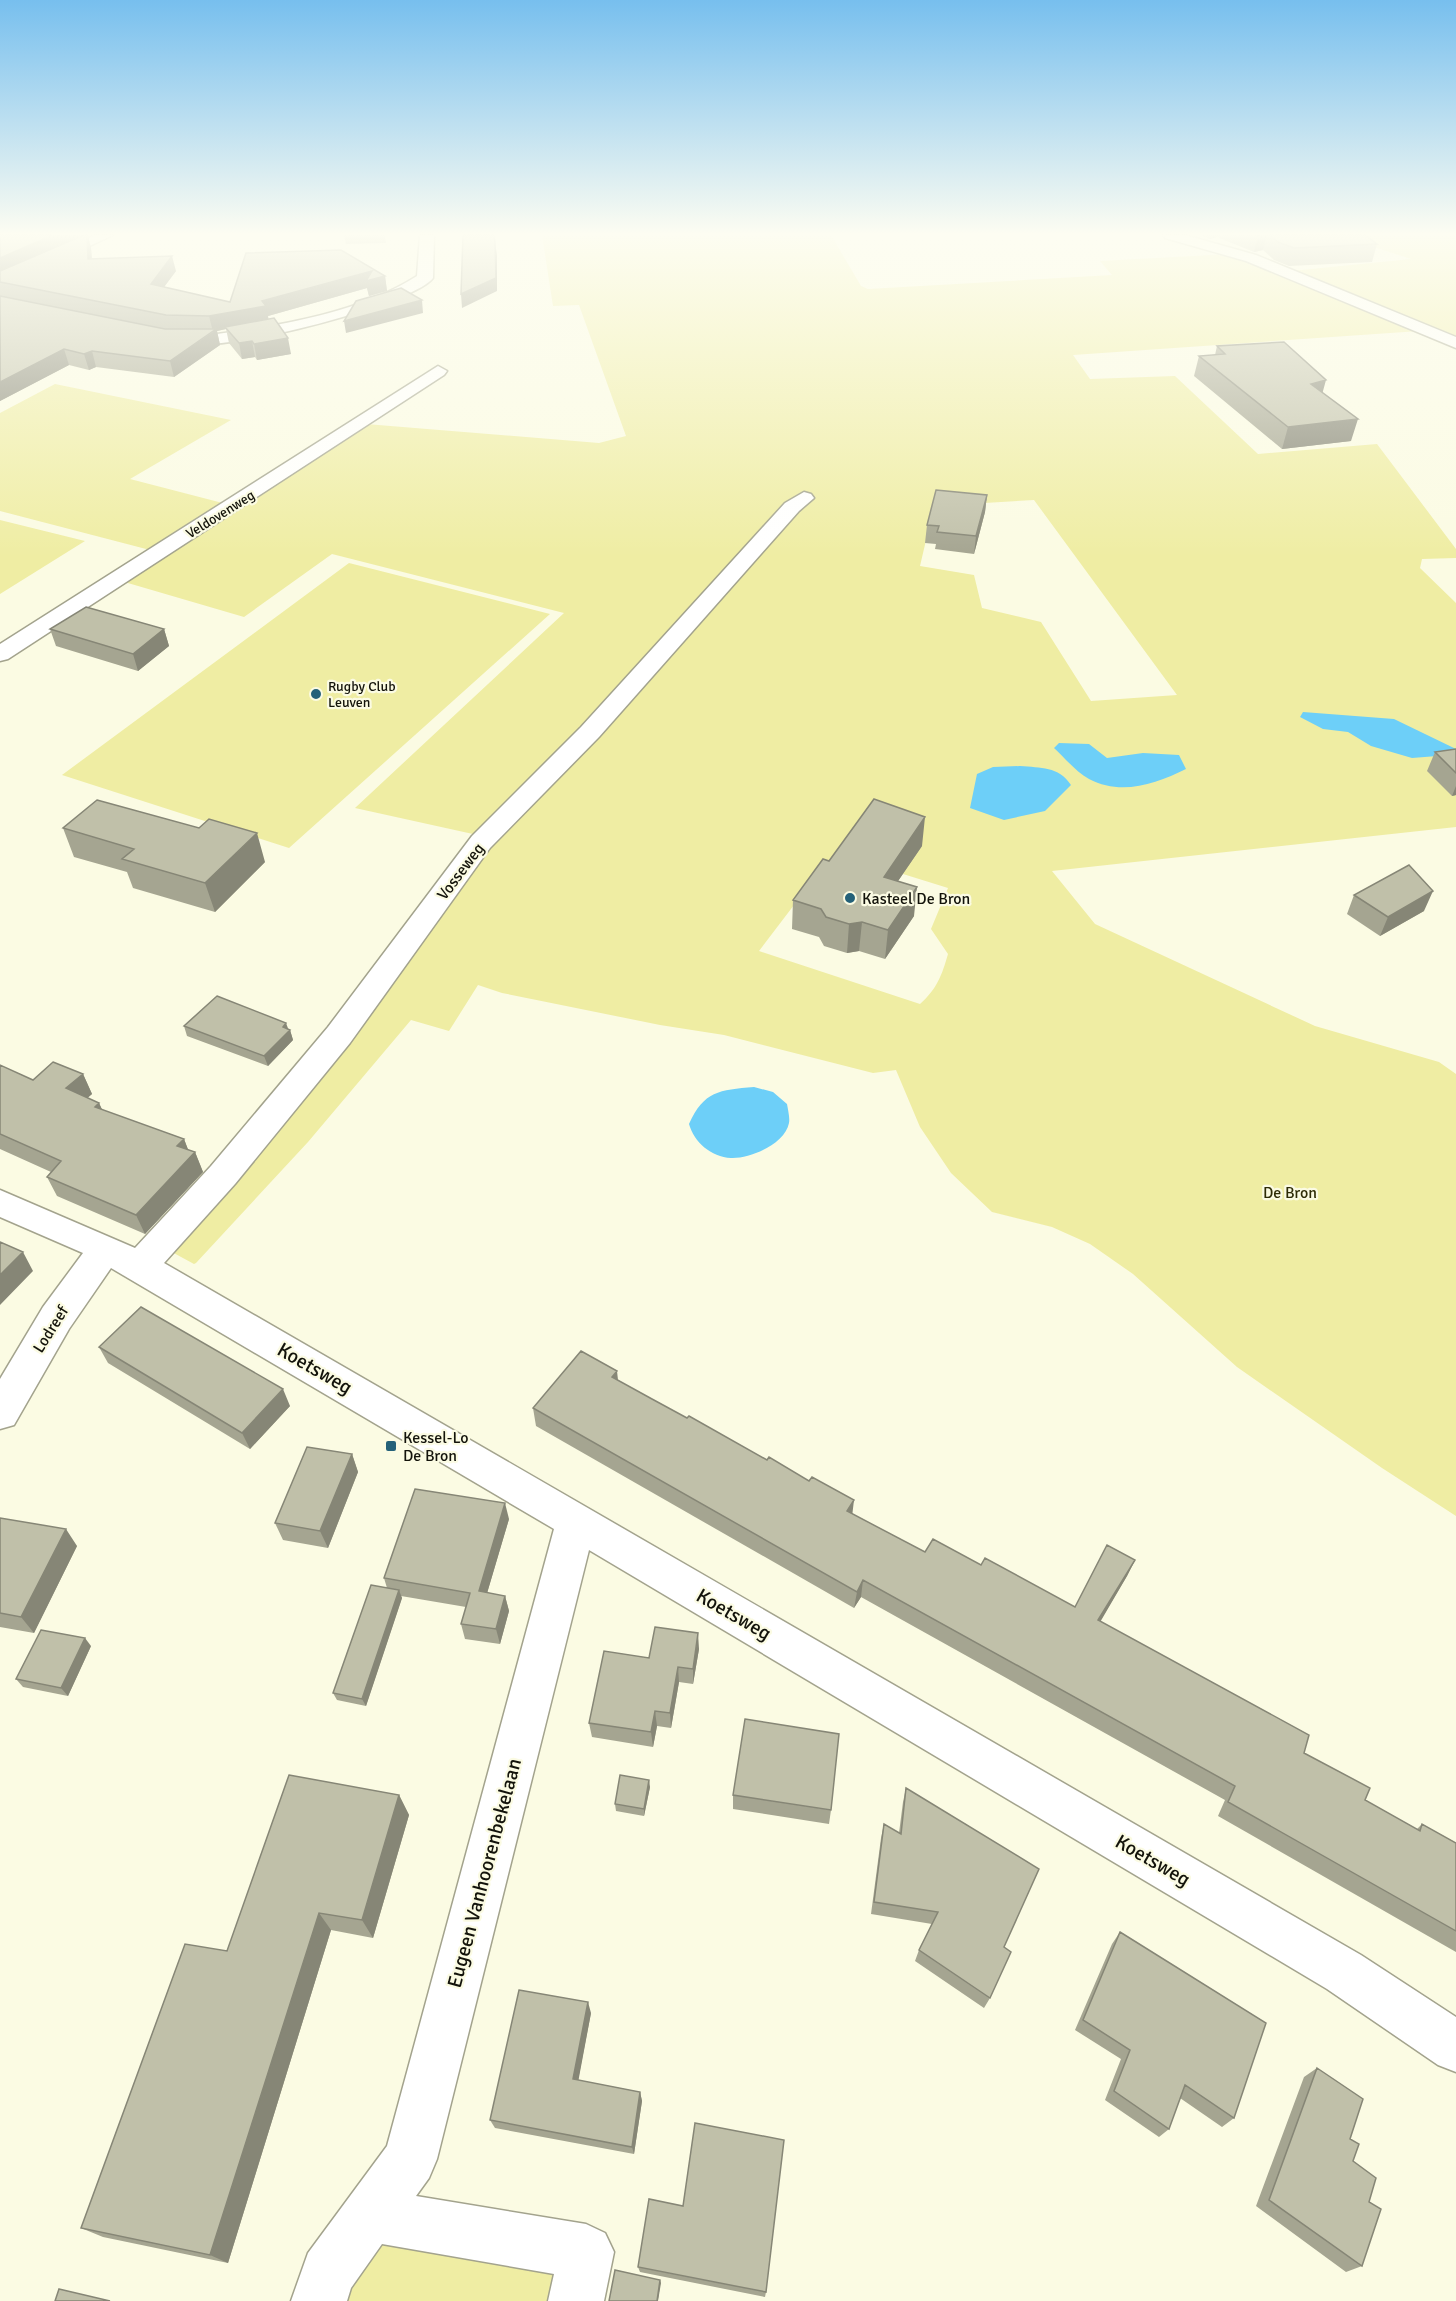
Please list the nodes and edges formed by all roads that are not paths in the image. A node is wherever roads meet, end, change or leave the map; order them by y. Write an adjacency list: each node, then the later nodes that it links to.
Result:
1 (438, 372): 3 (street, Veldovenweg)
2 (804, 498): 6 (street, Vosseweg)
3 (0, 654)
4 (0, 1203): 5 (street, Koetsweg)
5 (106, 1248): 6 (street, Koetsweg); 7 (street, Lodreef)
6 (140, 1266): 8 (street, Koetsweg)
7 (0, 1413)
8 (576, 1521): 9 (street, Koetsweg); 10 (street, Eugeen Vanhoorenbekelaan)
9 (1456, 2047)
10 (370, 2215): 11 (street, Eugeen Vanhoorenbekelaan); 12 (street)
11 (319, 2301)
12 (576, 2301)

